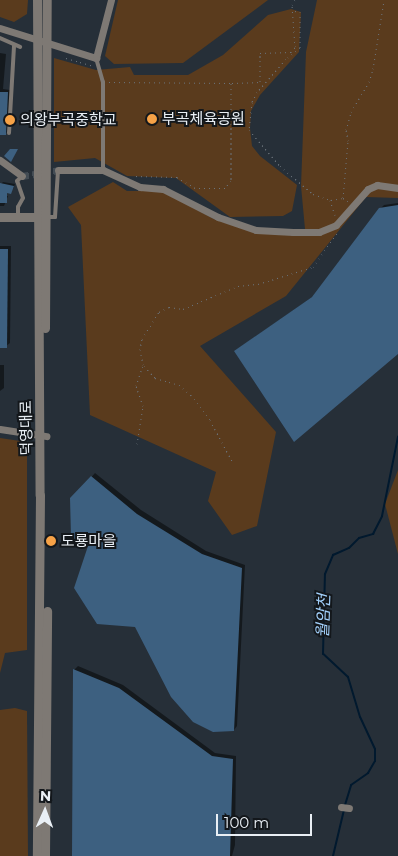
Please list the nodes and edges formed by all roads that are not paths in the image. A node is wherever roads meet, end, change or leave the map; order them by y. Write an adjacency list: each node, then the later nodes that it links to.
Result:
1 (37, 0): 6 (street, 덕영대로)
2 (47, 0): 7 (street, 덕영대로)
3 (111, 0): 10 (street)
4 (0, 28): 6 (street)
5 (0, 38): 8 (lane)
6 (35, 39): 7 (street); 19 (street, 덕영대로)
7 (46, 42): 10 (street); 19 (street, 덕영대로)
8 (14, 45): 9 (lane); 11 (lane)
9 (20, 46)
10 (97, 61): 14 (lane)
11 (9, 133)
12 (0, 160): 15 (street)
13 (58, 170): 14 (street); 19 (lane)
14 (103, 170): 16 (street)
15 (22, 176): 18 (lane)
16 (398, 188)
17 (0, 217): 18 (street)
18 (18, 217): 19 (street)
19 (41, 217): 21 (street, 덕영대로)
20 (0, 430): 21 (street)
21 (43, 435): 22 (street, 덕영대로); 23 (street, 덕영대로)
22 (37, 856)
23 (45, 856)

